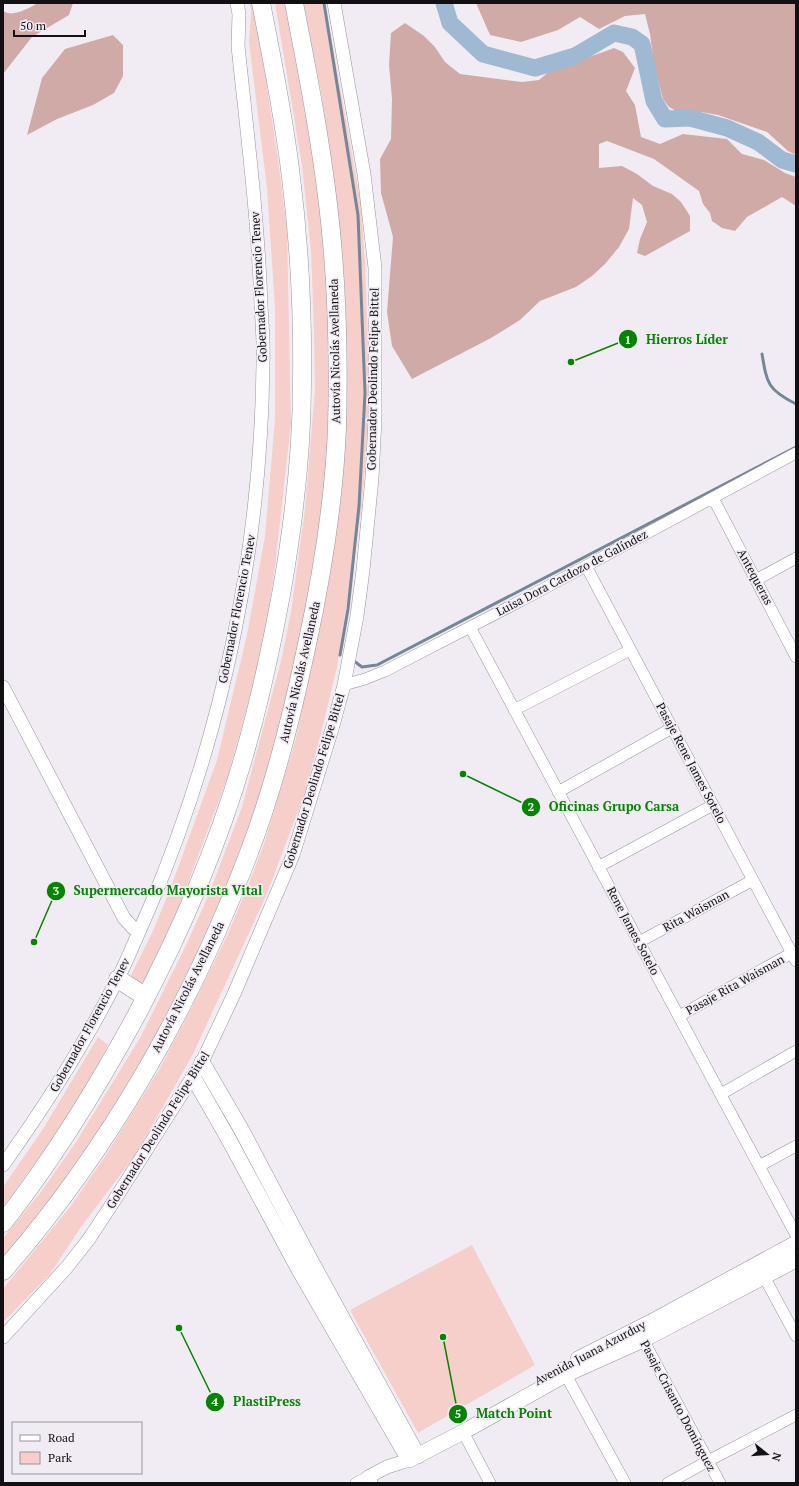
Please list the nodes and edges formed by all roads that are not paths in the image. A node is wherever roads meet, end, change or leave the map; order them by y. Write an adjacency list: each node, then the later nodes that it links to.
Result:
1 (237, 3): 21 (street, Gobernador Florencio Tenev)
2 (261, 3): 25 (highway)
3 (294, 3): 40 (highway, Autovía Nicolás Avellaneda)
4 (334, 3): 13 (street, Gobernador Deolindo Felipe Bittel)
5 (796, 453): 6 (street, Luisa Dora Cardozo de Galíndez)
6 (713, 498): 8 (street, Luisa Dora Cardozo de Galíndez); 9 (street, Antequeras)
7 (796, 558): 9 (street)
8 (586, 566): 10 (street, Luisa Dora Cardozo de Galíndez); 11 (street, Pasaje Rene James Sotelo)
9 (756, 580): 12 (street, Antequeras)
10 (470, 627): 13 (street, Luisa Dora Cardozo de Galíndez); 15 (street, Rene James Sotelo)
11 (630, 650): 15 (street); 16 (street, Pasaje Rene James Sotelo)
12 (796, 657)
13 (344, 685): 28 (street, Gobernador Deolindo Felipe Bittel)
14 (3, 687): 21 (street)
15 (514, 710): 17 (street, Rene James Sotelo)
16 (672, 728): 17 (street); 18 (street, Pasaje Rene James Sotelo)
17 (558, 792): 19 (street, Rene James Sotelo)
18 (713, 805): 19 (street); 20 (street, Pasaje Rene James Sotelo)
19 (598, 867): 22 (street, Rene James Sotelo)
20 (753, 880): 22 (street, Rita Waisman); 23 (street, Pasaje Rene James Sotelo)
21 (139, 931): 24 (street, Gobernador Florencio Tenev)
22 (639, 942): 26 (street, Rene James Sotelo)
23 (794, 957): 26 (street, Pasaje Rita Waisman)
24 (118, 979): 25 (highway); 32 (street, Gobernador Florencio Tenev)
25 (146, 997): 34 (highway)
26 (678, 1016): 30 (street, Rene James Sotelo)
27 (796, 1051): 30 (street)
28 (202, 1062): 29 (street, Gobernador Deolindo Felipe Bittel); 38 (main road)
29 (193, 1077): 38 (main road); 43 (street, Gobernador Deolindo Felipe Bittel)
30 (721, 1094): 33 (street, Rene James Sotelo)
31 (796, 1146): 33 (street)
32 (3, 1166)
33 (759, 1166): 35 (street, Rene James Sotelo)
34 (3, 1223)
35 (796, 1235)
36 (796, 1243): 39 (main road, Avenida Juana Azurduy)
37 (796, 1260): 39 (main road, Avenida Juana Azurduy)
38 (304, 1265): 47 (main road)
39 (761, 1270): 41 (main road, Avenida Juana Azurduy); 42 (street)
40 (3, 1271)
41 (640, 1334): 44 (main road, Avenida Juana Azurduy); 48 (street, Pasaje Crisanto Domínguez)
42 (796, 1336)
43 (3, 1337)
44 (564, 1371): 46 (main road, Avenida Juana Azurduy); 47 (main road, Avenida Juana Azurduy); 52 (street)
45 (796, 1415): 48 (street)
46 (463, 1432): 47 (main road, Avenida Juana Azurduy); 51 (street)
47 (412, 1455): 49 (street, Avenida Juana Azurduy)
48 (708, 1461): 53 (street); 54 (street, Pasaje Crisanto Domínguez)
49 (369, 1480): 50 (street, Avenida Juana Azurduy)
50 (356, 1483)
51 (490, 1483)
52 (625, 1483)
53 (668, 1483)
54 (720, 1483)

